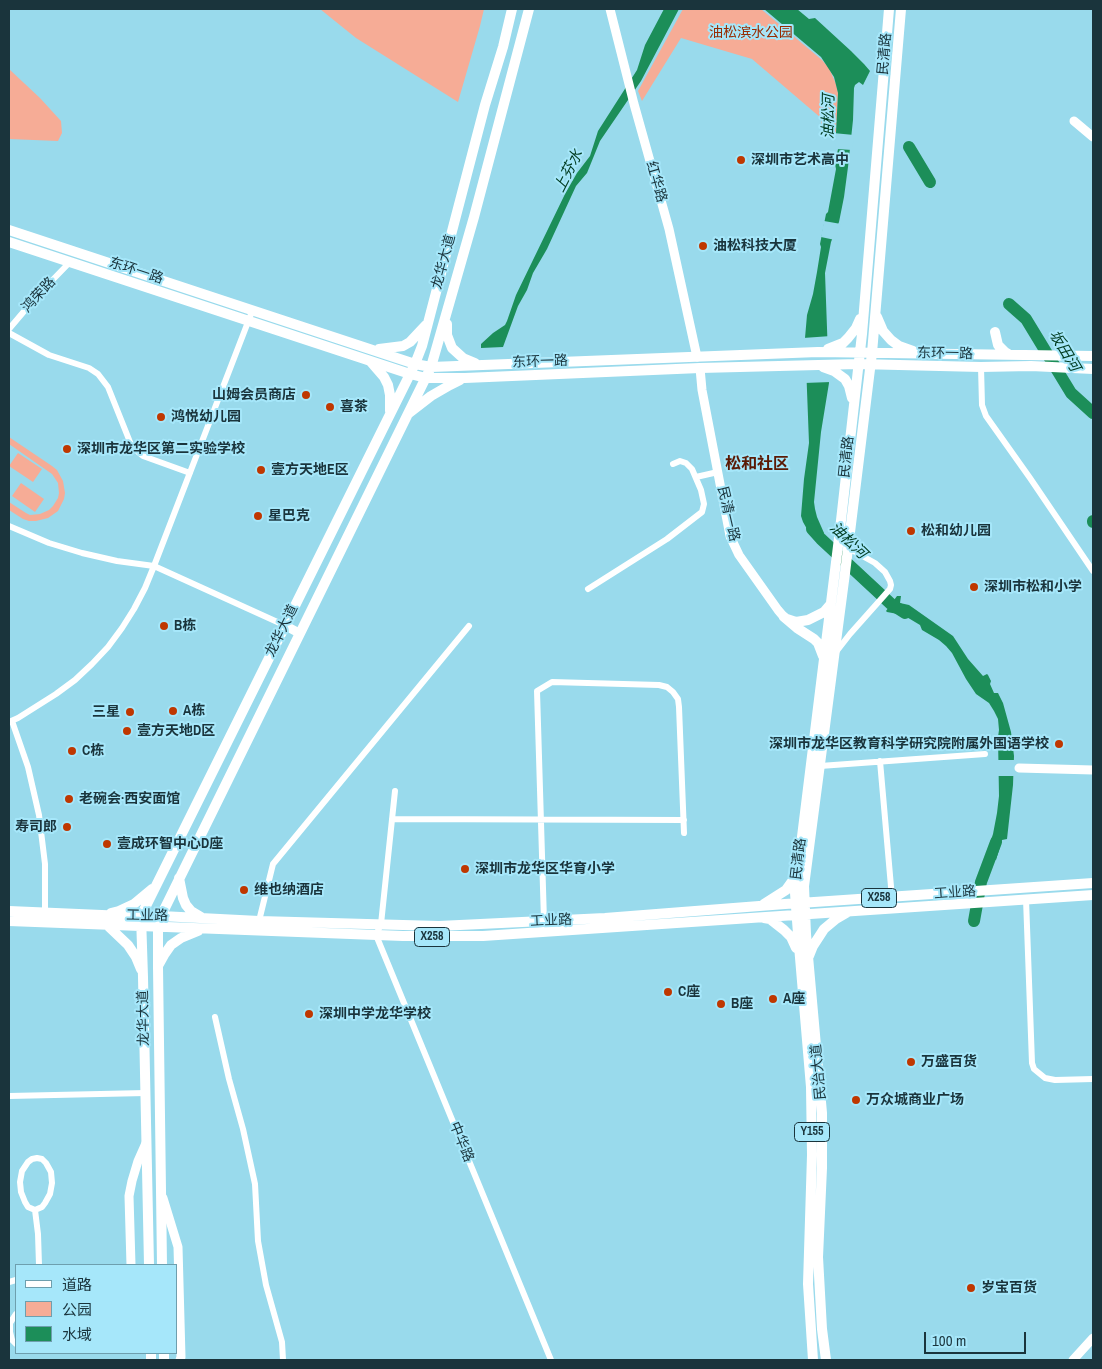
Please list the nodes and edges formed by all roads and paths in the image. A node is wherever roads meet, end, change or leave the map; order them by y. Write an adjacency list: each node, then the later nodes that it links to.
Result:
1 (512, 9): 16 (main road, 龙华大道)
2 (529, 9): 14 (main road, 龙华大道)
3 (610, 9): 27 (street, 红华路)
4 (889, 9): 12 (main road, 民清路)
5 (902, 9): 13 (main road, 民清路)
6 (1074, 121): 7 (street)
7 (1093, 137)
8 (9, 230): 11 (main road, 东环一路)
9 (9, 242): 10 (main road, 东环一路)
10 (70, 262): 15 (main road, 东环一路); 17 (street, 鸿荣路)
11 (253, 309): 15 (street); 20 (main road, 东环一路)
12 (864, 311): 21 (main road); 22 (main road, 民清路)
13 (876, 311): 23 (main road, 民清路); 24 (main road)
14 (446, 315): 29 (main road); 33 (main road, 龙华大道)
15 (248, 321): 28 (main road, 东环一路); 46 (street)
16 (428, 322): 20 (main road); 30 (main road, 龙华大道)
17 (9, 329)
18 (995, 332): 25 (main road)
19 (9, 333): 46 (street)
20 (372, 349): 30 (main road, 东环一路)
21 (833, 350): 22 (main road, 东环一路); 27 (main road, 东环一路)
22 (859, 352): 23 (main road, 东环一路); 31 (main road, 民清路)
23 (872, 353): 24 (main road, 东环一路); 32 (main road, 民清路)
24 (924, 354): 25 (main road, 东环一路)
25 (1010, 355): 26 (main road, 东环一路)
26 (1093, 356)
27 (697, 357): 29 (main road, 东环一路)
28 (368, 360): 38 (main road, 东环一路); 43 (main road)
29 (469, 363): 33 (main road, 东环一路)
30 (415, 364): 33 (main road, 东环一路); 38 (main road, 龙华大道)
31 (858, 364): 32 (main road, 东环一路); 36 (main road, 东环一路); 41 (main road, 民清路)
32 (871, 364): 34 (main road, 东环一路); 49 (main road, 民清路)
33 (431, 367): 39 (main road, 龙华大道)
34 (981, 367): 37 (main road, 东环一路); 51 (street)
35 (700, 368): 36 (main road, 东环一路); 40 (main road, 东环一路); 45 (street, 民清一路)
36 (833, 368): 41 (main road)
37 (1093, 369)
38 (410, 374): 39 (main road, 东环一路); 43 (main road, 龙华大道)
39 (426, 378): 40 (main road, 东环一路); 42 (main road, 龙华大道)
40 (465, 378): 42 (main road)
41 (853, 404): 53 (main road, 民清路)
42 (407, 415): 57 (main road, 龙华大道)
43 (389, 417): 55 (main road, 龙华大道)
44 (673, 464): 47 (street)
45 (718, 472): 47 (street); 54 (street, 民清一路)
46 (190, 473): 50 (street)
47 (696, 478): 52 (street)
48 (9, 526): 50 (street)
49 (848, 548): 58 (main road, 民清路); 58 (street)
50 (154, 566): 55 (street); 60 (street)
51 (1093, 570)
52 (588, 589)
53 (830, 604): 54 (main road); 59 (main road, 民清路)
54 (784, 617): 59 (main road)
55 (284, 625): 57 (street); 74 (main road, 龙华大道)
56 (469, 626): 87 (street)
57 (299, 633): 72 (main road, 龙华大道)
58 (835, 653): 63 (main road, 民清路)
59 (823, 660): 71 (main road, 民清路)
60 (10, 722): 82 (street)
61 (985, 754): 62 (street)
62 (880, 761): 63 (street); 76 (street)
63 (820, 766): 78 (main road, 民清路)
64 (1019, 768): 65 (street)
65 (1093, 770)
66 (395, 791): 67 (street)
67 (392, 820): 68 (street); 90 (street)
68 (540, 820): 69 (street); 69 (street); 88 (street)
69 (684, 820): 70 (street)
70 (684, 833)
71 (797, 873): 78 (main road, 民清路); 81 (main road)
72 (179, 878): 84 (main road, 龙华大道); 89 (main road)
73 (1093, 883): 76 (main road, 工业路 / X258)
74 (155, 887): 83 (main road); 86 (main road, 龙华大道)
75 (1093, 895): 77 (main road, 工业路 / X258)
76 (892, 898): 78 (main road, 工业路 / X258)
77 (1026, 899): 79 (main road, 工业路 / X258); 98 (street)
78 (800, 909): 79 (main road, 工业路 / X258); 81 (main road, 工业路 / X258); 94 (main road, 民治大道 / Y155)
79 (855, 910): 94 (main road)
80 (9, 911): 82 (main road, 工业路 / X258)
81 (761, 911): 88 (main road, 工业路 / X258); 93 (main road, 工业路 / X258); 94 (main road)
82 (45, 913): 83 (main road, 工业路 / X258)
83 (94, 915): 86 (main road, 工业路 / X258)
84 (160, 916): 86 (main road, 工业路 / X258); 89 (main road, 工业路 / X258); 92 (main road, 龙华大道)
85 (9, 921): 91 (main road, 工业路 / X258)
86 (141, 921): 91 (main road, 工业路 / X258); 92 (main road, 工业路 / X258); 96 (main road, 龙华大道)
87 (259, 921): 89 (main road, 工业路 / X258); 90 (main road, 工业路 / X258)
88 (544, 921): 90 (main road, 工业路 / X258)
89 (204, 924): 92 (main road, 工业路 / X258); 93 (main road, 工业路 / X258); 95 (main road)
90 (381, 924): 93 (street)
91 (107, 925): 96 (main road)
92 (158, 927): 95 (main road, 龙华大道)
93 (376, 935): 113 (street, 中华路)
94 (804, 959): 114 (main road, 民治大道 / Y155); 115 (main road, 民治大道 / Y155)
95 (158, 967): 102 (main road, 龙华大道)
96 (143, 977): 99 (main road, 龙华大道)
97 (215, 1017): 112 (street)
98 (1093, 1079)
99 (146, 1093): 100 (street); 101 (main road, 龙华大道)
100 (9, 1096)
101 (147, 1140): 105 (street); 106 (main road, 龙华大道)
102 (161, 1192): 107 (main road, 龙华大道); 111 (street)
103 (35, 1210): 103 (street); 104 (street)
104 (39, 1264)
105 (131, 1264)
106 (149, 1264)
107 (162, 1264)
108 (15, 1316): 110 (street)
109 (1093, 1338): 116 (street)
110 (15, 1343)
111 (180, 1360)
112 (283, 1360)
113 (551, 1360)
114 (812, 1360)
115 (826, 1360)
116 (1073, 1360)

